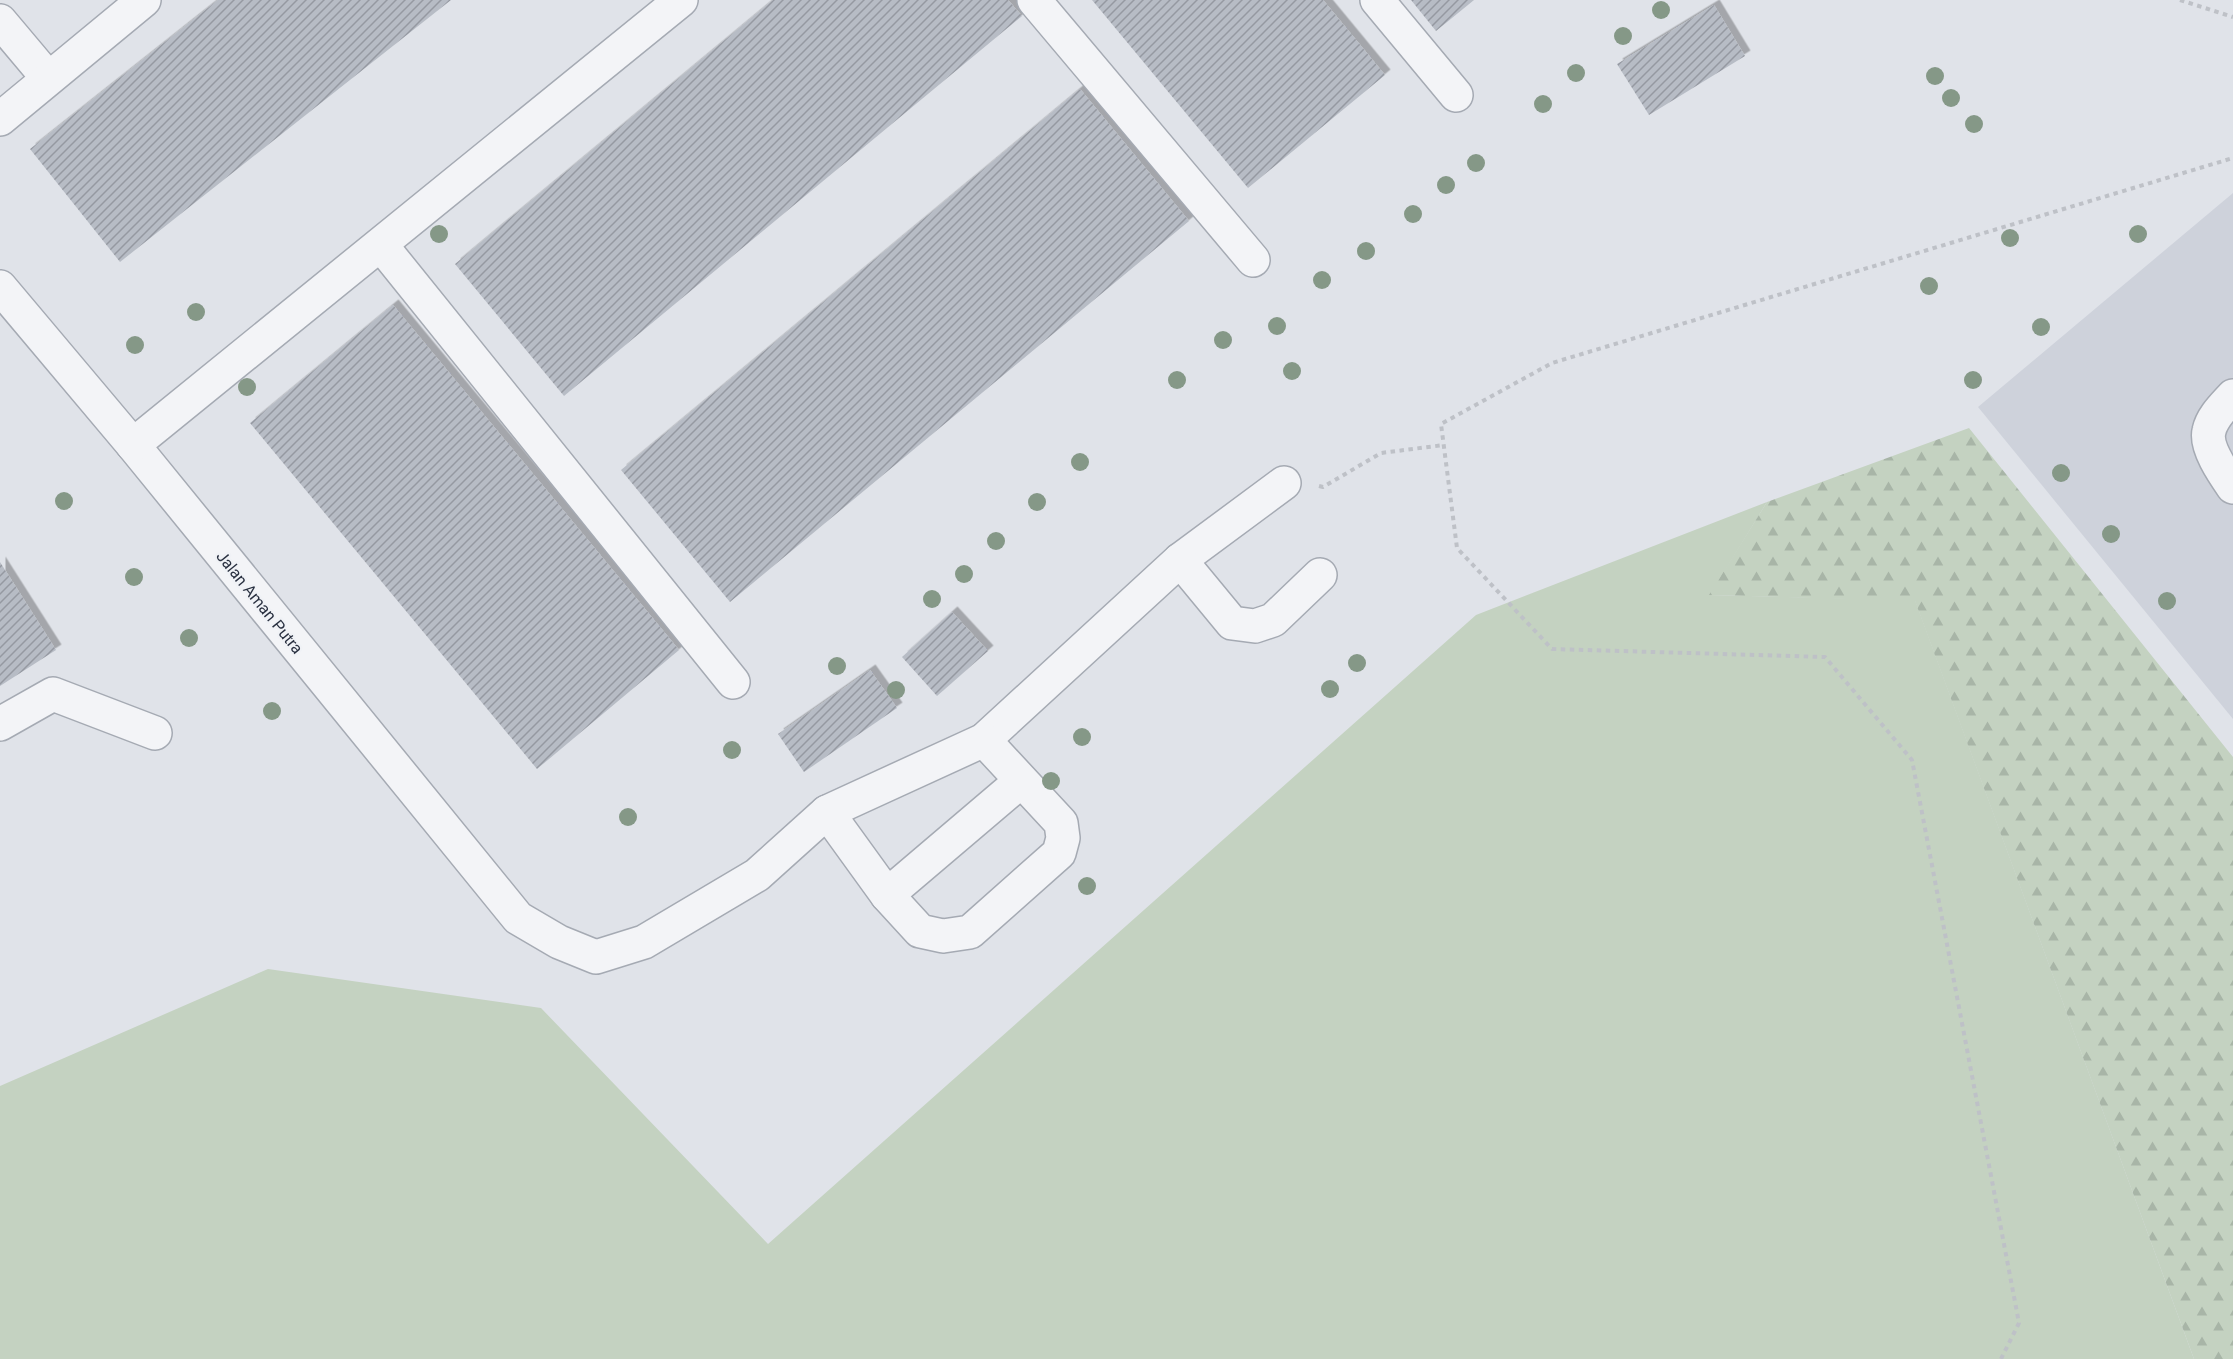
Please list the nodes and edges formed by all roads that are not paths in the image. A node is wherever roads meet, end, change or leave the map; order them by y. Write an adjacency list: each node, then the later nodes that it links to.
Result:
1 (144, 0): 6 (lane)
2 (681, 0): 9 (lane)
3 (1034, 0): 10 (lane)
4 (1377, 0): 7 (lane)
5 (0, 21): 6 (lane)
6 (48, 78): 8 (lane)
7 (1456, 95)
8 (0, 119)
9 (381, 245): 13 (lane); 18 (lane)
10 (1253, 260)
11 (0, 287): 13 (lane, Jalan Aman Putra)
12 (2233, 396): 15 (lane)
13 (133, 446): 23 (lane, Jalan Aman Putra)
14 (1284, 483): 16 (lane)
15 (2233, 487)
16 (1180, 560): 17 (lane); 21 (lane)
17 (1320, 575)
18 (733, 682)
19 (0, 724): 20 (lane)
20 (155, 733)
21 (984, 740): 22 (lane); 23 (lane)
22 (1021, 781): 24 (lane); 24 (lane)
23 (827, 812): 24 (lane)
24 (887, 895)

